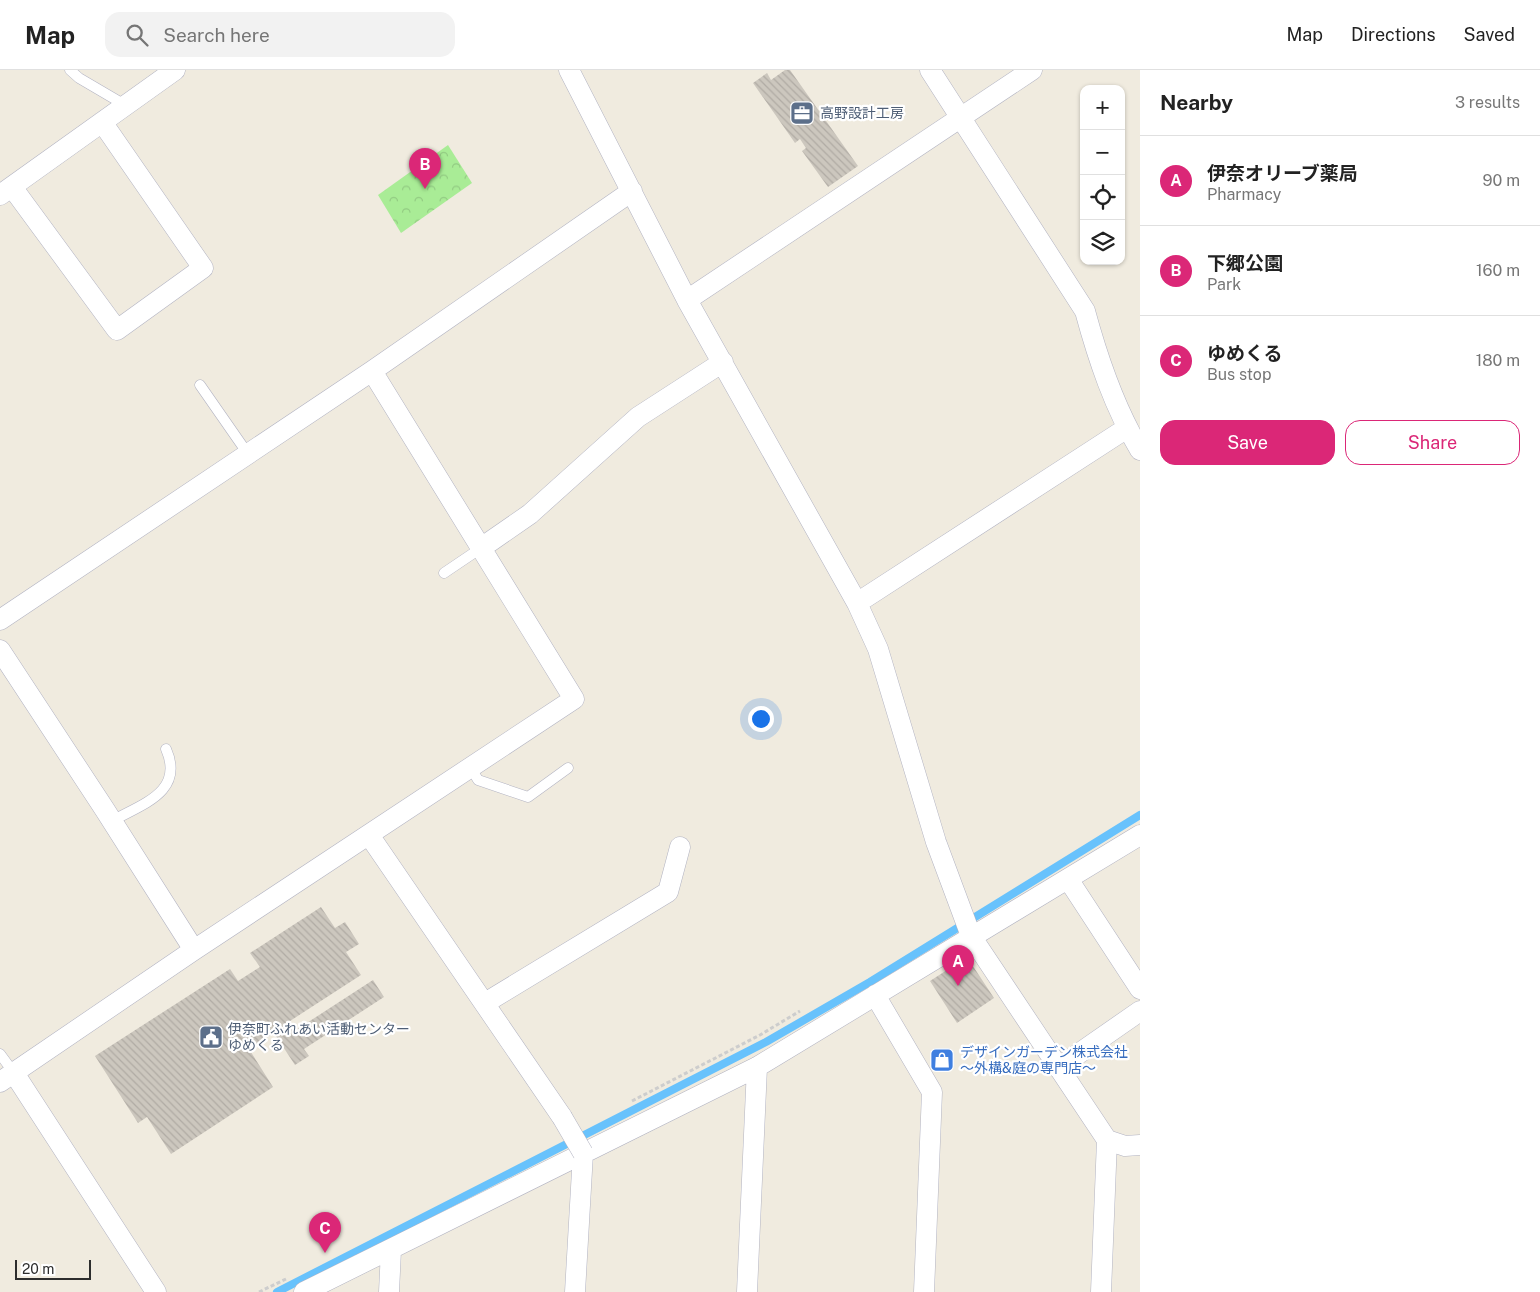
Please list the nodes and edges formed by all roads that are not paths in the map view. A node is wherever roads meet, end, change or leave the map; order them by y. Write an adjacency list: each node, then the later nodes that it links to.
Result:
1 (70, 70): 6 (lane)
2 (175, 70): 6 (street)
3 (569, 70): 10 (street)
4 (930, 70): 7 (street)
5 (1032, 70): 7 (street)
6 (125, 105): 8 (street)
7 (960, 117): 11 (street); 15 (street)
8 (102, 122): 9 (street); 9 (street)
9 (6, 191)
10 (632, 191): 11 (street); 13 (street)
11 (687, 300): 12 (street)
12 (723, 362): 18 (street); 20 (street)
13 (372, 371): 17 (street); 18 (street)
14 (200, 385): 17 (lane)
15 (1126, 428): 16 (street); 20 (street)
16 (1140, 450)
17 (248, 454): 21 (street)
18 (481, 548): 19 (lane); 24 (street)
19 (444, 573)
20 (857, 603): 31 (street)
21 (0, 620)
22 (0, 650): 26 (street)
23 (166, 749): 26 (lane)
24 (471, 768): 25 (lane); 28 (street)
25 (568, 768)
26 (112, 820): 32 (street)
27 (1140, 834): 30 (street)
28 (369, 836): 32 (street); 35 (street)
29 (680, 847): 35 (street)
30 (1068, 879): 31 (street); 33 (street)
31 (971, 936): 34 (street); 39 (street)
32 (194, 950): 40 (street)
33 (1140, 989)
34 (875, 995): 38 (street); 50 (street)
35 (485, 1003): 43 (street, bridge)
36 (1140, 1011): 39 (street)
37 (0, 1054): 40 (lane)
38 (757, 1067): 43 (street); 49 (street)
39 (1058, 1068): 41 (street)
40 (7, 1077): 45 (street)
41 (1107, 1140): 42 (street); 51 (street)
42 (1140, 1145)
43 (584, 1153): 44 (street); 48 (street)
44 (391, 1250): 46 (street); 47 (street)
45 (156, 1292)
46 (304, 1292)
47 (389, 1292)
48 (575, 1292)
49 (748, 1292)
50 (924, 1292)
51 (1101, 1292)

